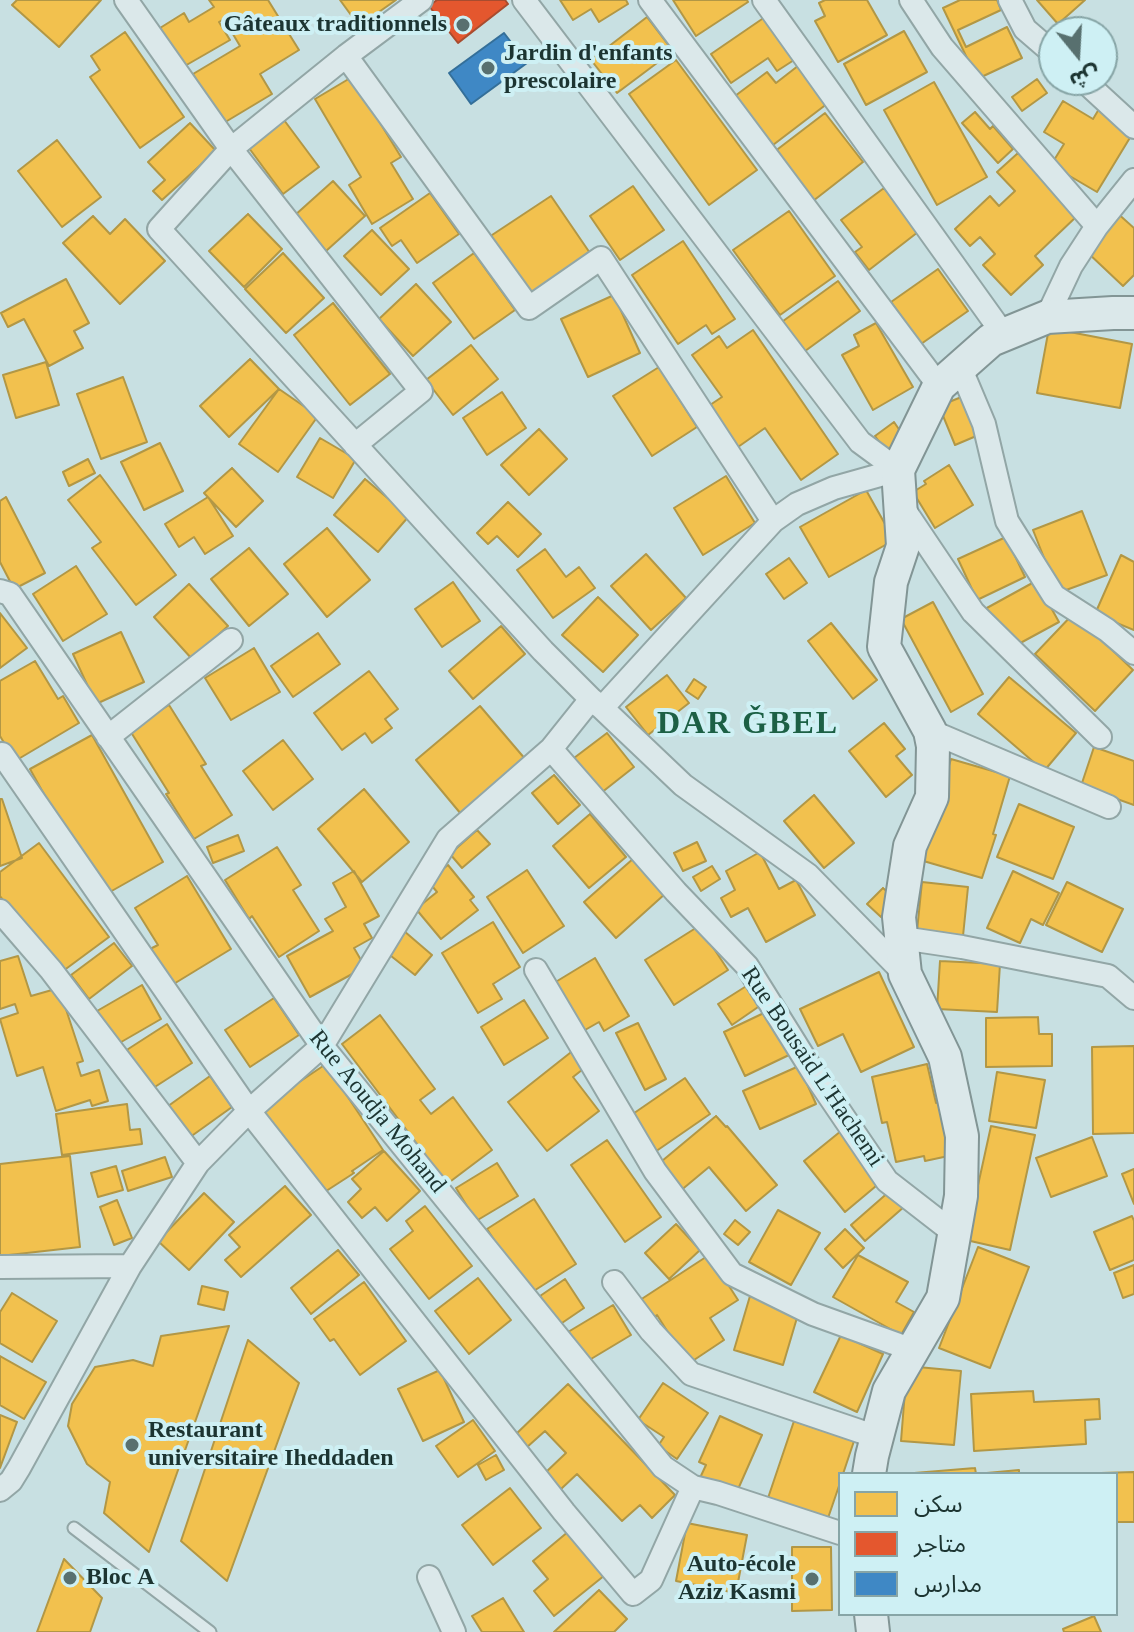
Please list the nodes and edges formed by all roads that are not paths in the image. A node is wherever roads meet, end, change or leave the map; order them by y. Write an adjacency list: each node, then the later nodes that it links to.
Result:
1 (126, 0): 12 (street)
2 (421, 0): 9 (street)
3 (524, 0): 20 (street)
4 (650, 0): 18 (street)
5 (764, 0): 17 (street)
6 (911, 0): 14 (street)
7 (1010, 0): 8 (street)
8 (1038, 40)
9 (346, 56): 12 (street); 22 (street)
10 (1100, 96): 11 (street)
11 (1134, 127)
12 (231, 149): 19 (street); 19 (street)
13 (1134, 180): 14 (street)
14 (1097, 226): 16 (street)
15 (1134, 313): 16 (street)
16 (1047, 317): 17 (street)
17 (1004, 335): 18 (street)
18 (950, 377): 20 (street); 25 (street)
19 (355, 445): 26 (street)
20 (898, 470): 21 (street); 22 (street)
21 (900, 504): 27 (street); 29 (street)
22 (773, 521): 26 (street)
23 (0, 591): 28 (street, Rue Aoudja Mohand)
24 (231, 640): 28 (street)
25 (1134, 653)
26 (597, 704): 30 (street); 36 (street)
27 (930, 731): 32 (street); 34 (street)
28 (108, 737): 38 (street, Rue Aoudja Mohand)
29 (1100, 737)
30 (551, 749): 38 (street); 41 (street, Rue Bousaid L'Hachemi)
31 (2, 754): 39 (street)
32 (1109, 807)
33 (0, 911): 40 (street)
34 (902, 938): 36 (street); 37 (street)
35 (536, 970): 45 (street)
36 (905, 974): 41 (street)
37 (1134, 998)
38 (322, 1046): 39 (street); 48 (street, Rue Aoudja Mohand)
39 (249, 1111): 40 (street); 48 (street)
40 (198, 1163): 42 (street)
41 (954, 1233): 45 (street)
42 (130, 1266): 43 (street); 49 (street)
43 (0, 1267)
44 (614, 1282): 46 (street)
45 (913, 1350): 46 (street)
46 (877, 1437): 47 (street)
47 (869, 1472)
48 (693, 1487): 51 (street, Rue Aoudja Mohand)
49 (0, 1490)
50 (74, 1528): 53 (lane)
51 (838, 1532)
52 (429, 1577): 54 (street)
53 (210, 1632)
54 (454, 1632)

